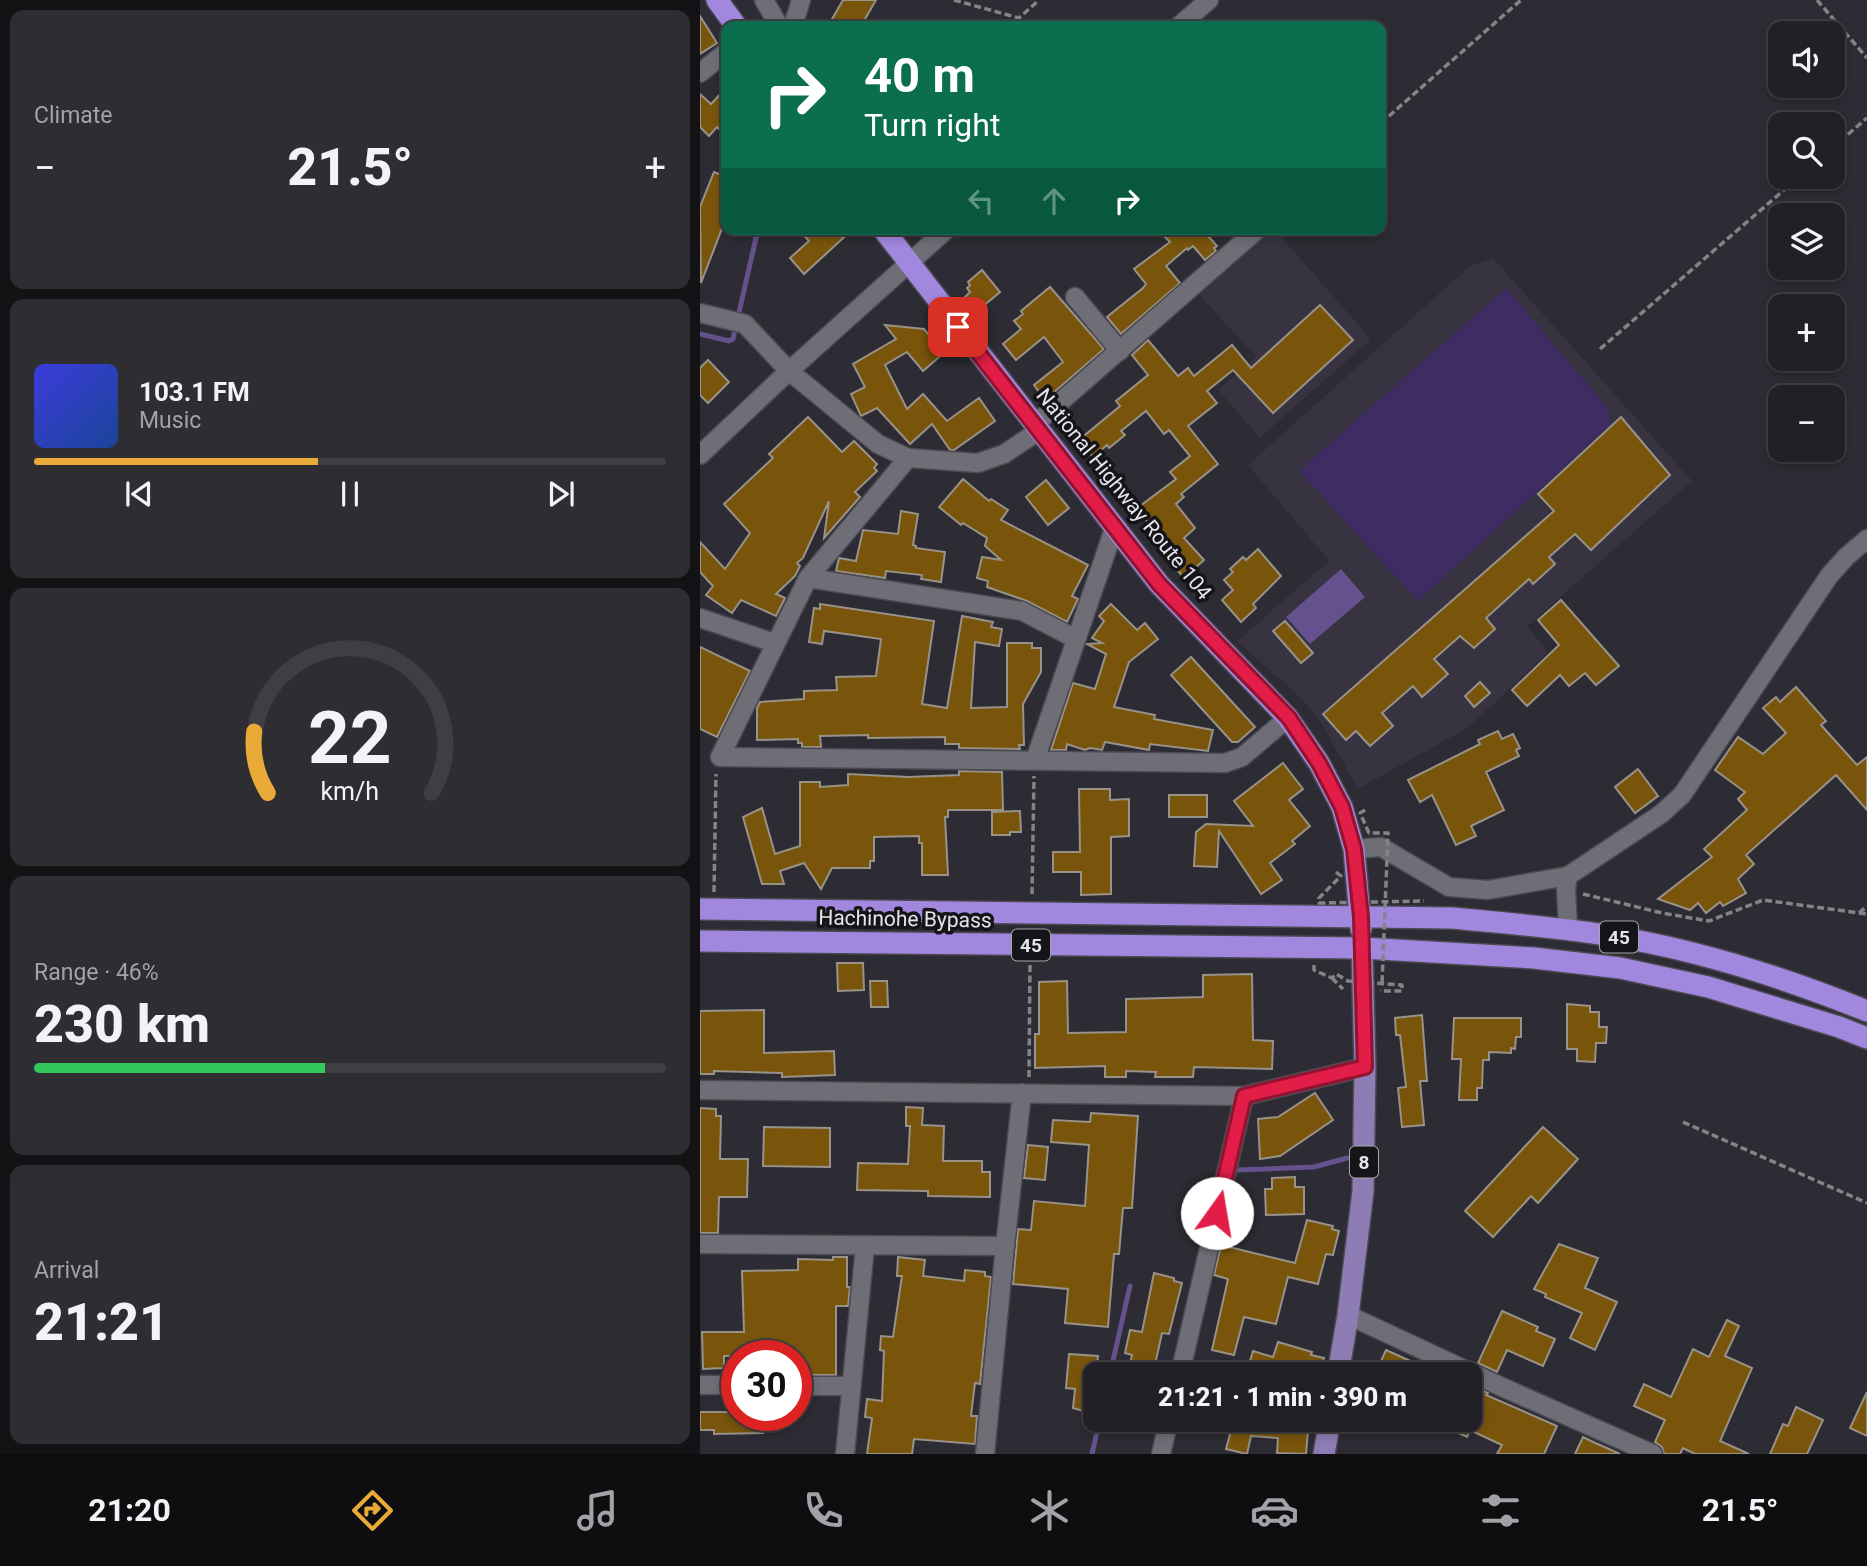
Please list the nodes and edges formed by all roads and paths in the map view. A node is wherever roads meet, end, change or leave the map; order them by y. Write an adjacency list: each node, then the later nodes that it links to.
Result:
1 (717, 0): 9 (highway)
2 (764, 0): 10 (street)
3 (801, 0): 11 (street)
4 (954, 0): 5 (path)
5 (1039, 0)
6 (1209, 0): 12 (street)
7 (1521, 0): 17 (path)
8 (1816, 0): 14 (path)
9 (732, 21)
10 (776, 21)
11 (795, 21)
12 (1185, 21)
13 (721, 56): 15 (street)
14 (1867, 58)
15 (700, 73)
16 (1867, 118): 18 (path)
17 (1386, 119)
18 (1845, 137)
19 (1785, 189): 26 (path)
20 (887, 235): 23 (highway, National Highway Route 104)
21 (940, 235): 23 (street)
22 (1251, 235): 27 (street)
23 (908, 263): 28 (street); 29 (highway, National Highway Route 104)
24 (1075, 297): 27 (street)
25 (700, 313): 28 (street)
26 (1600, 349)
27 (1120, 351): 29 (street)
28 (789, 371): 30 (street); 31 (street)
29 (1038, 427): 31 (street); 32 (highway, National Highway Route 104)
30 (700, 455)
31 (908, 458): 34 (street)
32 (1115, 526): 36 (street); 38 (highway, National Highway Route 104)
33 (1867, 539): 44 (street)
34 (808, 578): 36 (street); 37 (street)
35 (700, 618): 37 (street)
36 (1076, 639): 40 (street)
37 (775, 643): 39 (street)
38 (1289, 718): 40 (street); 42 (highway, National Highway Route 104)
39 (720, 757): 40 (street); 48 (path)
40 (1035, 760): 45 (path)
41 (1365, 810): 46 (path, bridge)
42 (1354, 849): 44 (street); 52 (highway, National Highway Route 104)
43 (1336, 872): 46 (path, bridge)
44 (1567, 883): 50 (path); 53 (street)
45 (1032, 900)
46 (1385, 900): 47 (path, bridge); 59 (path, bridge)
47 (1424, 901)
48 (707, 902): 52 (highway, Hachinohe Bypass / 45)
49 (1867, 906): 50 (path)
50 (1859, 913): 51 (path)
51 (1867, 914)
52 (1361, 917): 53 (highway, 45); 55 (highway, National Highway Route 104)
53 (1568, 929): 62 (highway, 45)
54 (700, 941): 55 (highway, Hachinohe Bypass / 45)
55 (1362, 948): 63 (highway, 45); 64 (main road, 8)
56 (1031, 960): 65 (path)
57 (1314, 965): 58 (path, bridge)
58 (1332, 978): 59 (path, bridge); 61 (path)
59 (1382, 984): 60 (path, bridge)
60 (1380, 990)
61 (1350, 997)
62 (1867, 1011)
63 (1867, 1038)
64 (1365, 1067): 67 (street); 73 (main road, 8)
65 (1026, 1089): 66 (street); 67 (street); 72 (street)
66 (700, 1090)
67 (1244, 1096): 74 (street)
68 (1683, 1122): 69 (path)
69 (1867, 1203)
70 (700, 1244): 71 (street)
71 (865, 1246): 72 (street); 79 (street)
72 (1004, 1246): 83 (street)
73 (1348, 1315): 75 (main road, 8); 86 (street)
74 (1183, 1362)
75 (1340, 1362)
76 (700, 1385): 77 (street)
77 (721, 1385)
78 (812, 1386): 79 (street)
79 (851, 1386): 82 (street)
80 (1166, 1432): 84 (street)
81 (1328, 1432): 85 (main road)
82 (845, 1454)
83 (985, 1454)
84 (1161, 1454)
85 (1324, 1454)
86 (1653, 1454)

